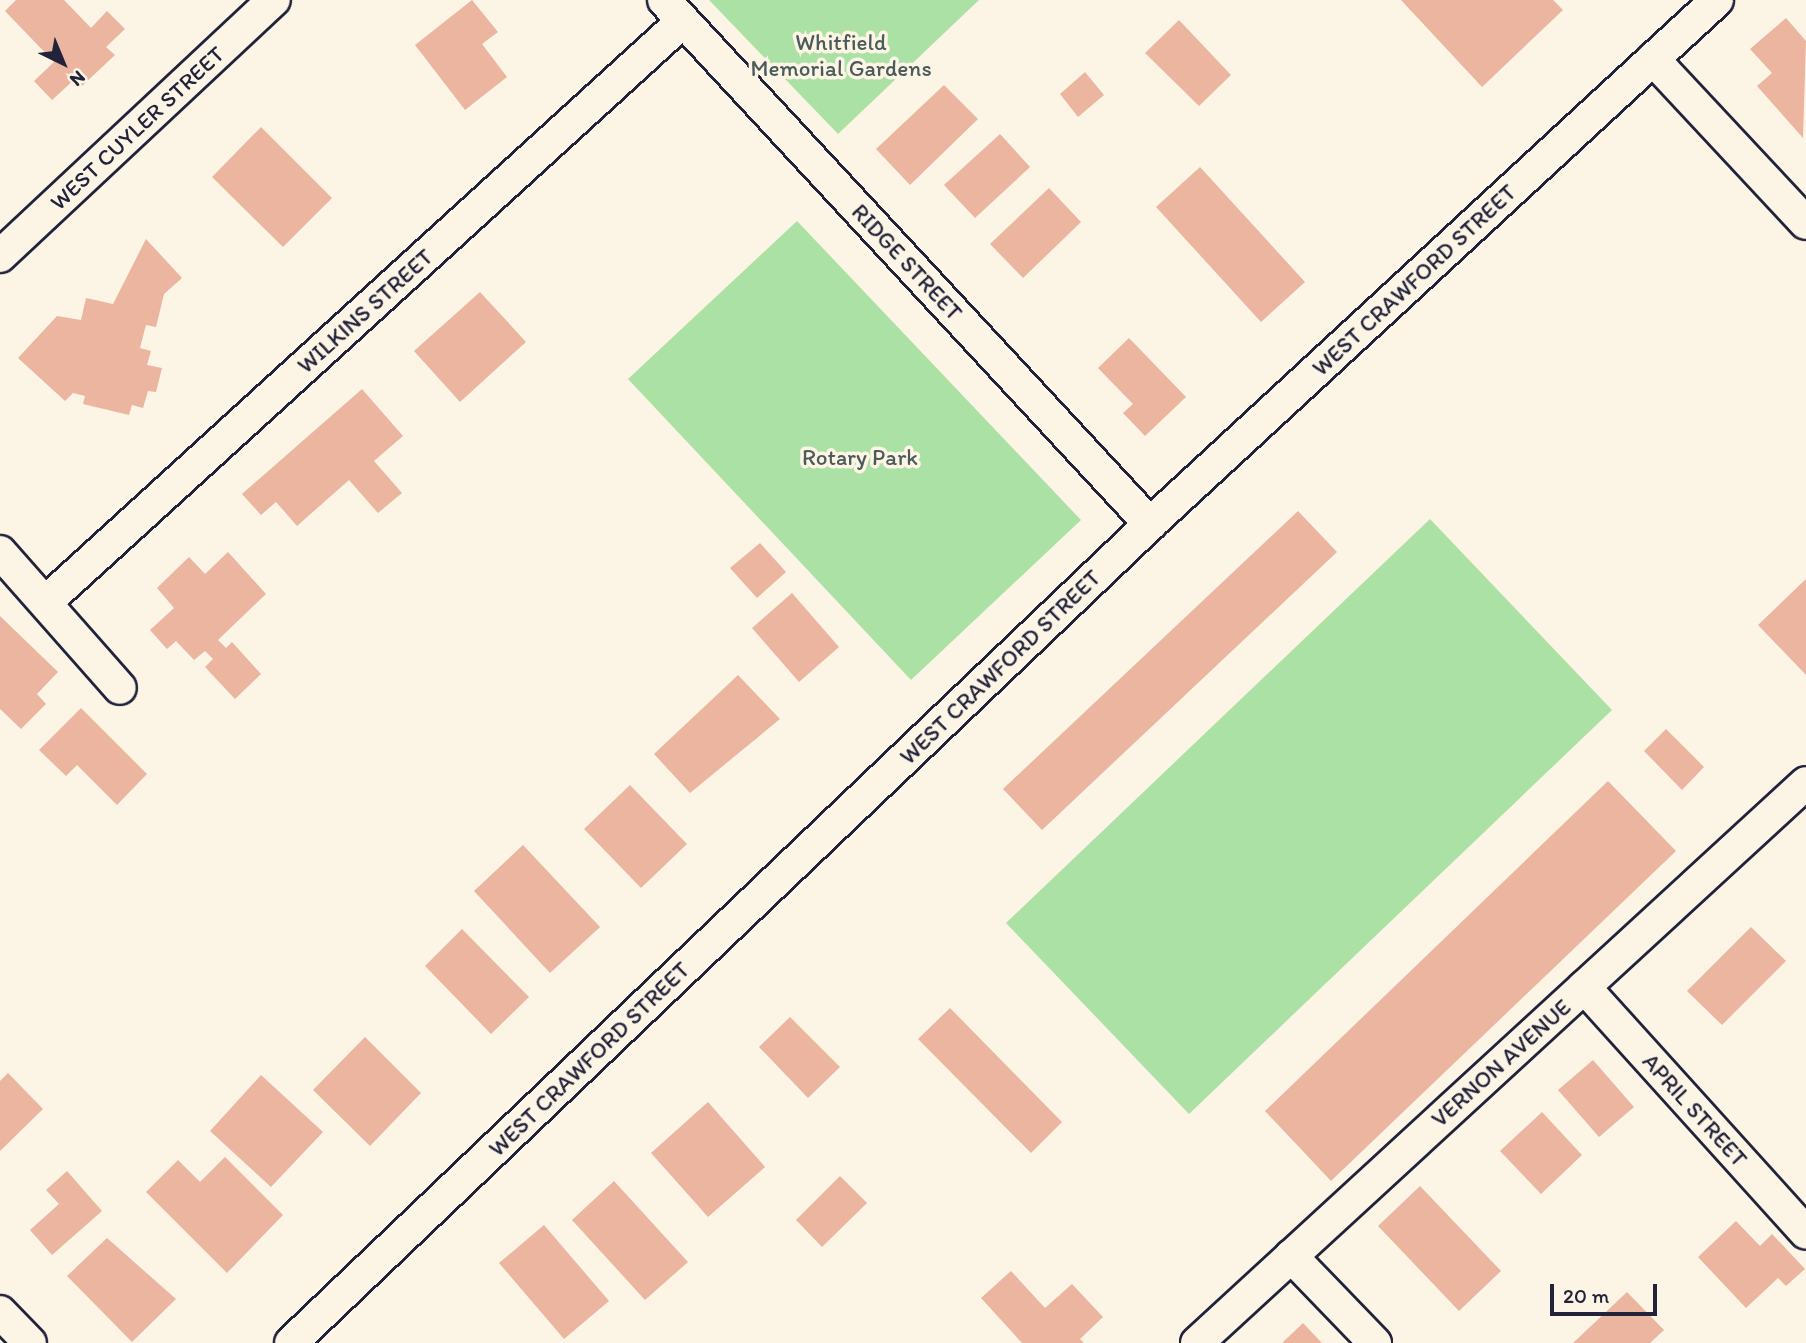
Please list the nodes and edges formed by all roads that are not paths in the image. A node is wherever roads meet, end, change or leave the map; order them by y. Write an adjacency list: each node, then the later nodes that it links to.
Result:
1 (274, 0): 6 (street, WEST CUYLER STREET)
2 (1717, 0): 4 (street, WEST CRAWFORD STREET)
3 (674, 10): 7 (street, RIDGE STREET); 9 (street, WILKINS STREET)
4 (1653, 59): 5 (street); 7 (street, WEST CRAWFORD STREET)
5 (1806, 223)
6 (0, 257)
7 (1150, 524): 17 (street, WEST CRAWFORD STREET)
8 (0, 552): 9 (street)
9 (47, 601): 10 (street)
10 (120, 688)
11 (1806, 783): 12 (street, VERNON AVENUE)
12 (1584, 987): 13 (street, APRIL STREET); 14 (street, VERNON AVENUE)
13 (1806, 1233)
14 (1291, 1256): 18 (street, VERNON AVENUE); 19 (street)
15 (0, 1312): 16 (street)
16 (30, 1343)
17 (291, 1343)
18 (1197, 1343)
19 (1375, 1343)

